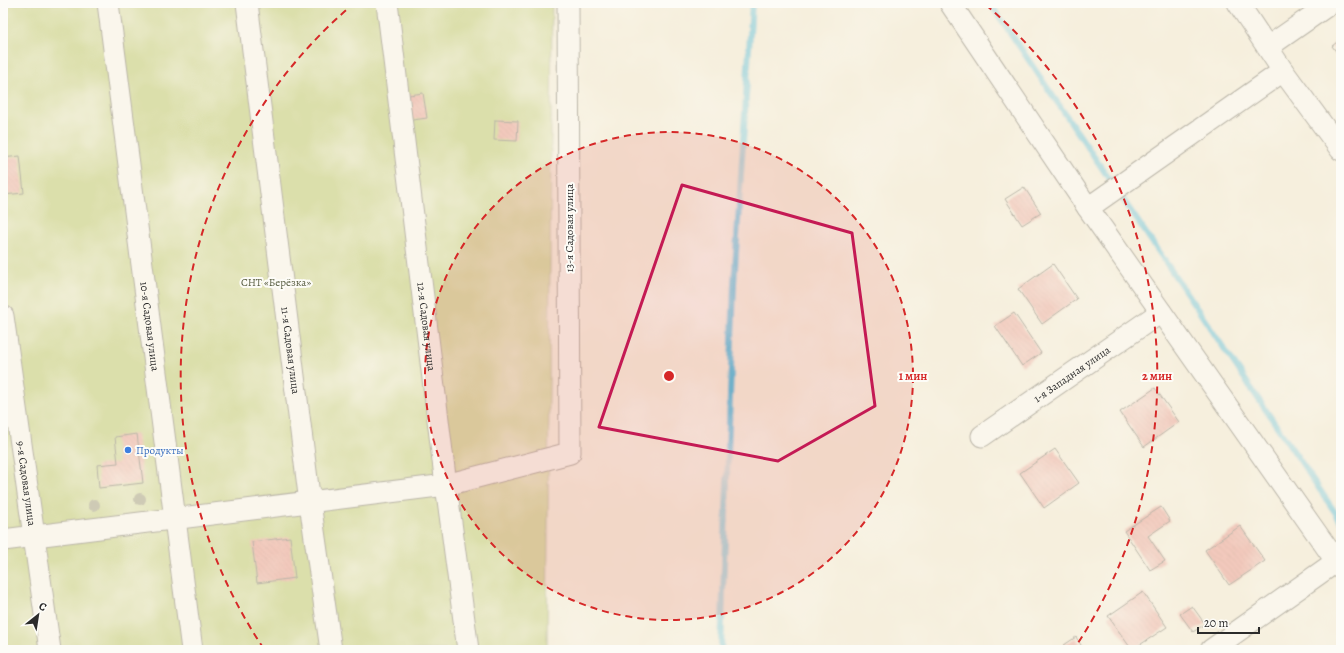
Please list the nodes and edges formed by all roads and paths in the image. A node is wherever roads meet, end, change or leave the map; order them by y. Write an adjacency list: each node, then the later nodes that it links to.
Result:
1 (108, 3): 17 (street, 10-я Садовая улица)
2 (247, 3): 16 (street, 11-я Садовая улица)
3 (387, 3): 15 (street, 12-я Садовая улица)
4 (568, 3): 15 (street, 13-я Садовая улица)
5 (950, 3): 11 (street)
6 (1238, 3): 8 (street)
7 (1331, 3): 8 (street)
8 (1268, 47): 9 (street)
9 (1283, 71): 10 (street); 11 (street)
10 (1341, 150)
11 (1088, 208): 12 (street)
12 (1161, 312): 14 (street, 1-я Западная улица); 20 (street)
13 (3, 316): 18 (street, 9-я Садовая улица)
14 (982, 436)
15 (446, 485): 16 (street); 24 (street, 12-я Садовая улица)
16 (310, 503): 17 (street); 23 (street, 11-я Садовая улица)
17 (175, 520): 18 (street); 22 (street, 10-я Садовая улица)
18 (35, 536): 19 (street); 21 (street, 9-я Садовая улица)
19 (3, 540)
20 (1339, 565): 25 (street)
21 (50, 650)
22 (192, 650)
23 (331, 650)
24 (468, 650)
25 (1211, 650)

